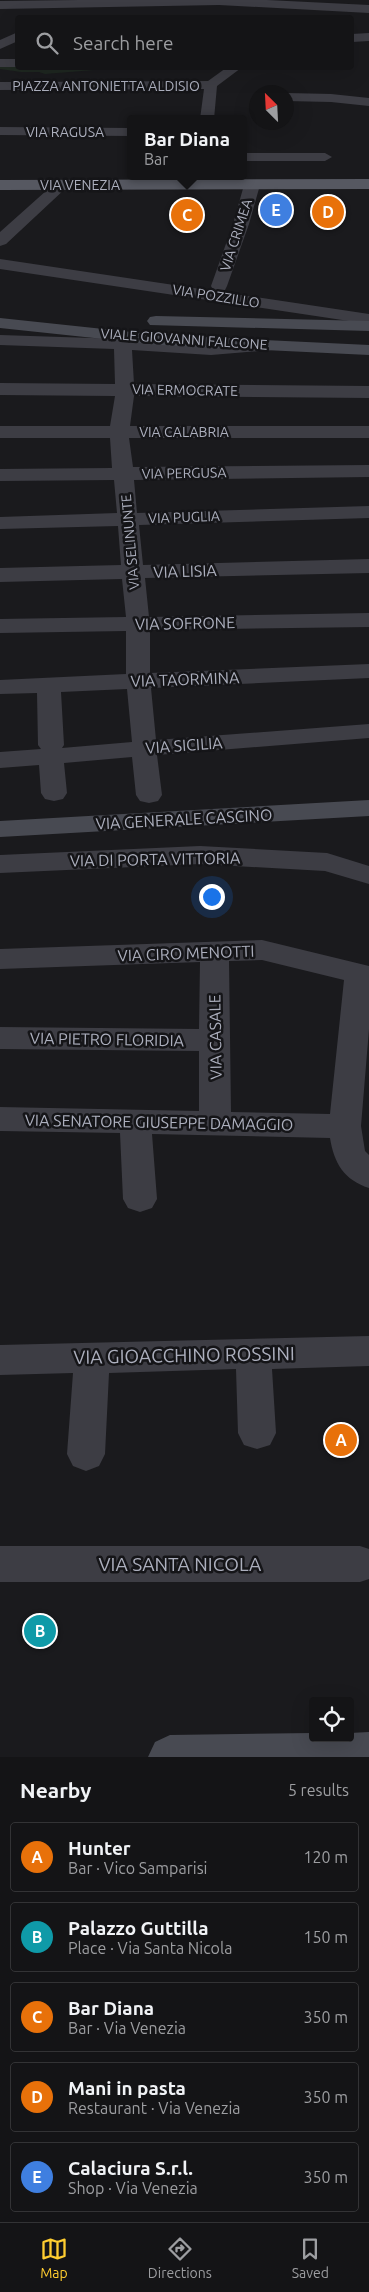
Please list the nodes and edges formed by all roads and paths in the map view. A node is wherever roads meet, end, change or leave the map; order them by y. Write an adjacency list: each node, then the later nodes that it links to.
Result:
1 (125, 1): 3 (street); 6 (street)
2 (13, 2): 4 (street); 5 (street)
3 (67, 2): 4 (street)
4 (45, 4): 7 (street)
5 (0, 5)
6 (369, 9)
7 (44, 15)
8 (369, 37): 10 (street)
9 (15, 38): 11 (street)
10 (354, 38)
11 (0, 45)
12 (0, 63): 13 (street, PIAZZA ANTONIETTA ALDISIO)
13 (15, 63)
14 (231, 70): 15 (street)
15 (212, 85): 16 (street, PIAZZA ANTONIETTA ALDISIO); 19 (street)
16 (0, 86)
17 (294, 97): 18 (street)
18 (369, 102)
19 (208, 115)
20 (0, 131): 21 (street, VIA RAGUSA)
21 (127, 132)
22 (247, 157): 23 (street)
23 (325, 157)
24 (204, 180): 27 (main road, VIA VENEZIA); 28 (main road, VIA VENEZIA)
25 (369, 184): 28 (main road, VIA VENEZIA)
26 (0, 185): 27 (main road, VIA VENEZIA)
27 (61, 185): 29 (street)
28 (252, 185): 32 (street, VIA CRIMEA)
29 (0, 241)
30 (0, 264): 31 (street, VIA POZZILLO)
31 (62, 273): 32 (street, VIA POZZILLO); 37 (street, VIA POZZILLO)
32 (219, 286): 33 (street, VIA POZZILLO)
33 (369, 302)
34 (0, 306): 35 (street)
35 (29, 309)
36 (135, 319): 39 (street, VIALE GIOVANNI FALCONE)
37 (369, 319)
38 (0, 323): 42 (street, VIALE GIOVANNI FALCONE)
39 (369, 326)
40 (0, 340): 41 (street)
41 (124, 344): 42 (street); 45 (street, VIA SELINUNTE)
42 (272, 345): 43 (street, VIALE GIOVANNI FALCONE)
43 (369, 350)
44 (0, 389): 45 (street, VIA ERMOCRATE)
45 (124, 390): 46 (street, VIA ERMOCRATE); 48 (street, VIA SELINUNTE)
46 (369, 392)
47 (0, 432): 48 (street, VIA CALABRIA)
48 (119, 432): 49 (street, VIA CALABRIA); 51 (street, VIA SELINUNTE)
49 (369, 432)
50 (369, 471): 51 (street, VIA PERGUSA)
51 (123, 473): 52 (street, VIA PERGUSA); 54 (street, VIA SELINUNTE)
52 (0, 475)
53 (369, 512): 54 (street, VIA PUGLIA)
54 (128, 518): 55 (street, VIA PUGLIA); 57 (street, VIA SELINUNTE)
55 (0, 522)
56 (369, 566): 57 (street, VIA LISIA)
57 (133, 573): 58 (street, VIA LISIA); 60 (street, VIA SELINUNTE)
58 (0, 575)
59 (369, 620): 60 (street, VIA SOFRONE)
60 (138, 624): 61 (street, VIA SOFRONE); 63 (street, VIA SELINUNTE)
61 (0, 626)
62 (369, 671): 63 (street, VIA TAORMINA)
63 (138, 681): 64 (street, VIA TAORMINA); 67 (street, VIA SELINUNTE)
64 (49, 684): 65 (street, VIA TAORMINA); 68 (street)
65 (0, 687)
66 (369, 731): 67 (street, VIA SICILIA)
67 (144, 745): 68 (street, VIA SICILIA); 71 (street, VIA SELINUNTE)
68 (51, 751): 69 (street, VIA SICILIA); 70 (street)
69 (0, 760)
70 (54, 792)
71 (149, 795)
72 (369, 808): 73 (street, VIA GENERALE CASCINO)
73 (0, 829)
74 (0, 864): 75 (street, VIA DI PORTA VITTORIA)
75 (369, 875)
76 (214, 952): 77 (street, VIA CIRO MENOTTI); 78 (street, VIA CIRO MENOTTI); 80 (street, VIA CASALE)
77 (0, 959)
78 (364, 975): 84 (street)
79 (0, 1038): 80 (street, VIA PIETRO FLORIDIA)
80 (215, 1040): 83 (street, VIA CASALE)
81 (0, 1119): 82 (street, VIA SENATORE GIUSEPPE DAMAGGIO)
82 (135, 1122): 83 (street, VIA SENATORE GIUSEPPE DAMAGGIO); 85 (street)
83 (216, 1123): 84 (street, VIA SENATORE GIUSEPPE DAMAGGIO)
84 (346, 1139)
85 (140, 1199)
86 (369, 1351): 87 (street, VIA GIOACCHINO ROSSINI)
87 (253, 1354): 88 (street, VIA GIOACCHINO ROSSINI); 90 (street)
88 (92, 1358): 89 (street, VIA GIOACCHINO ROSSINI); 91 (street)
89 (0, 1360)
90 (257, 1433)
91 (86, 1454)
92 (0, 1564): 93 (street, VIA SANTA NICOLA)
93 (360, 1564)
94 (369, 1754): 95 (street)
95 (170, 1757)

